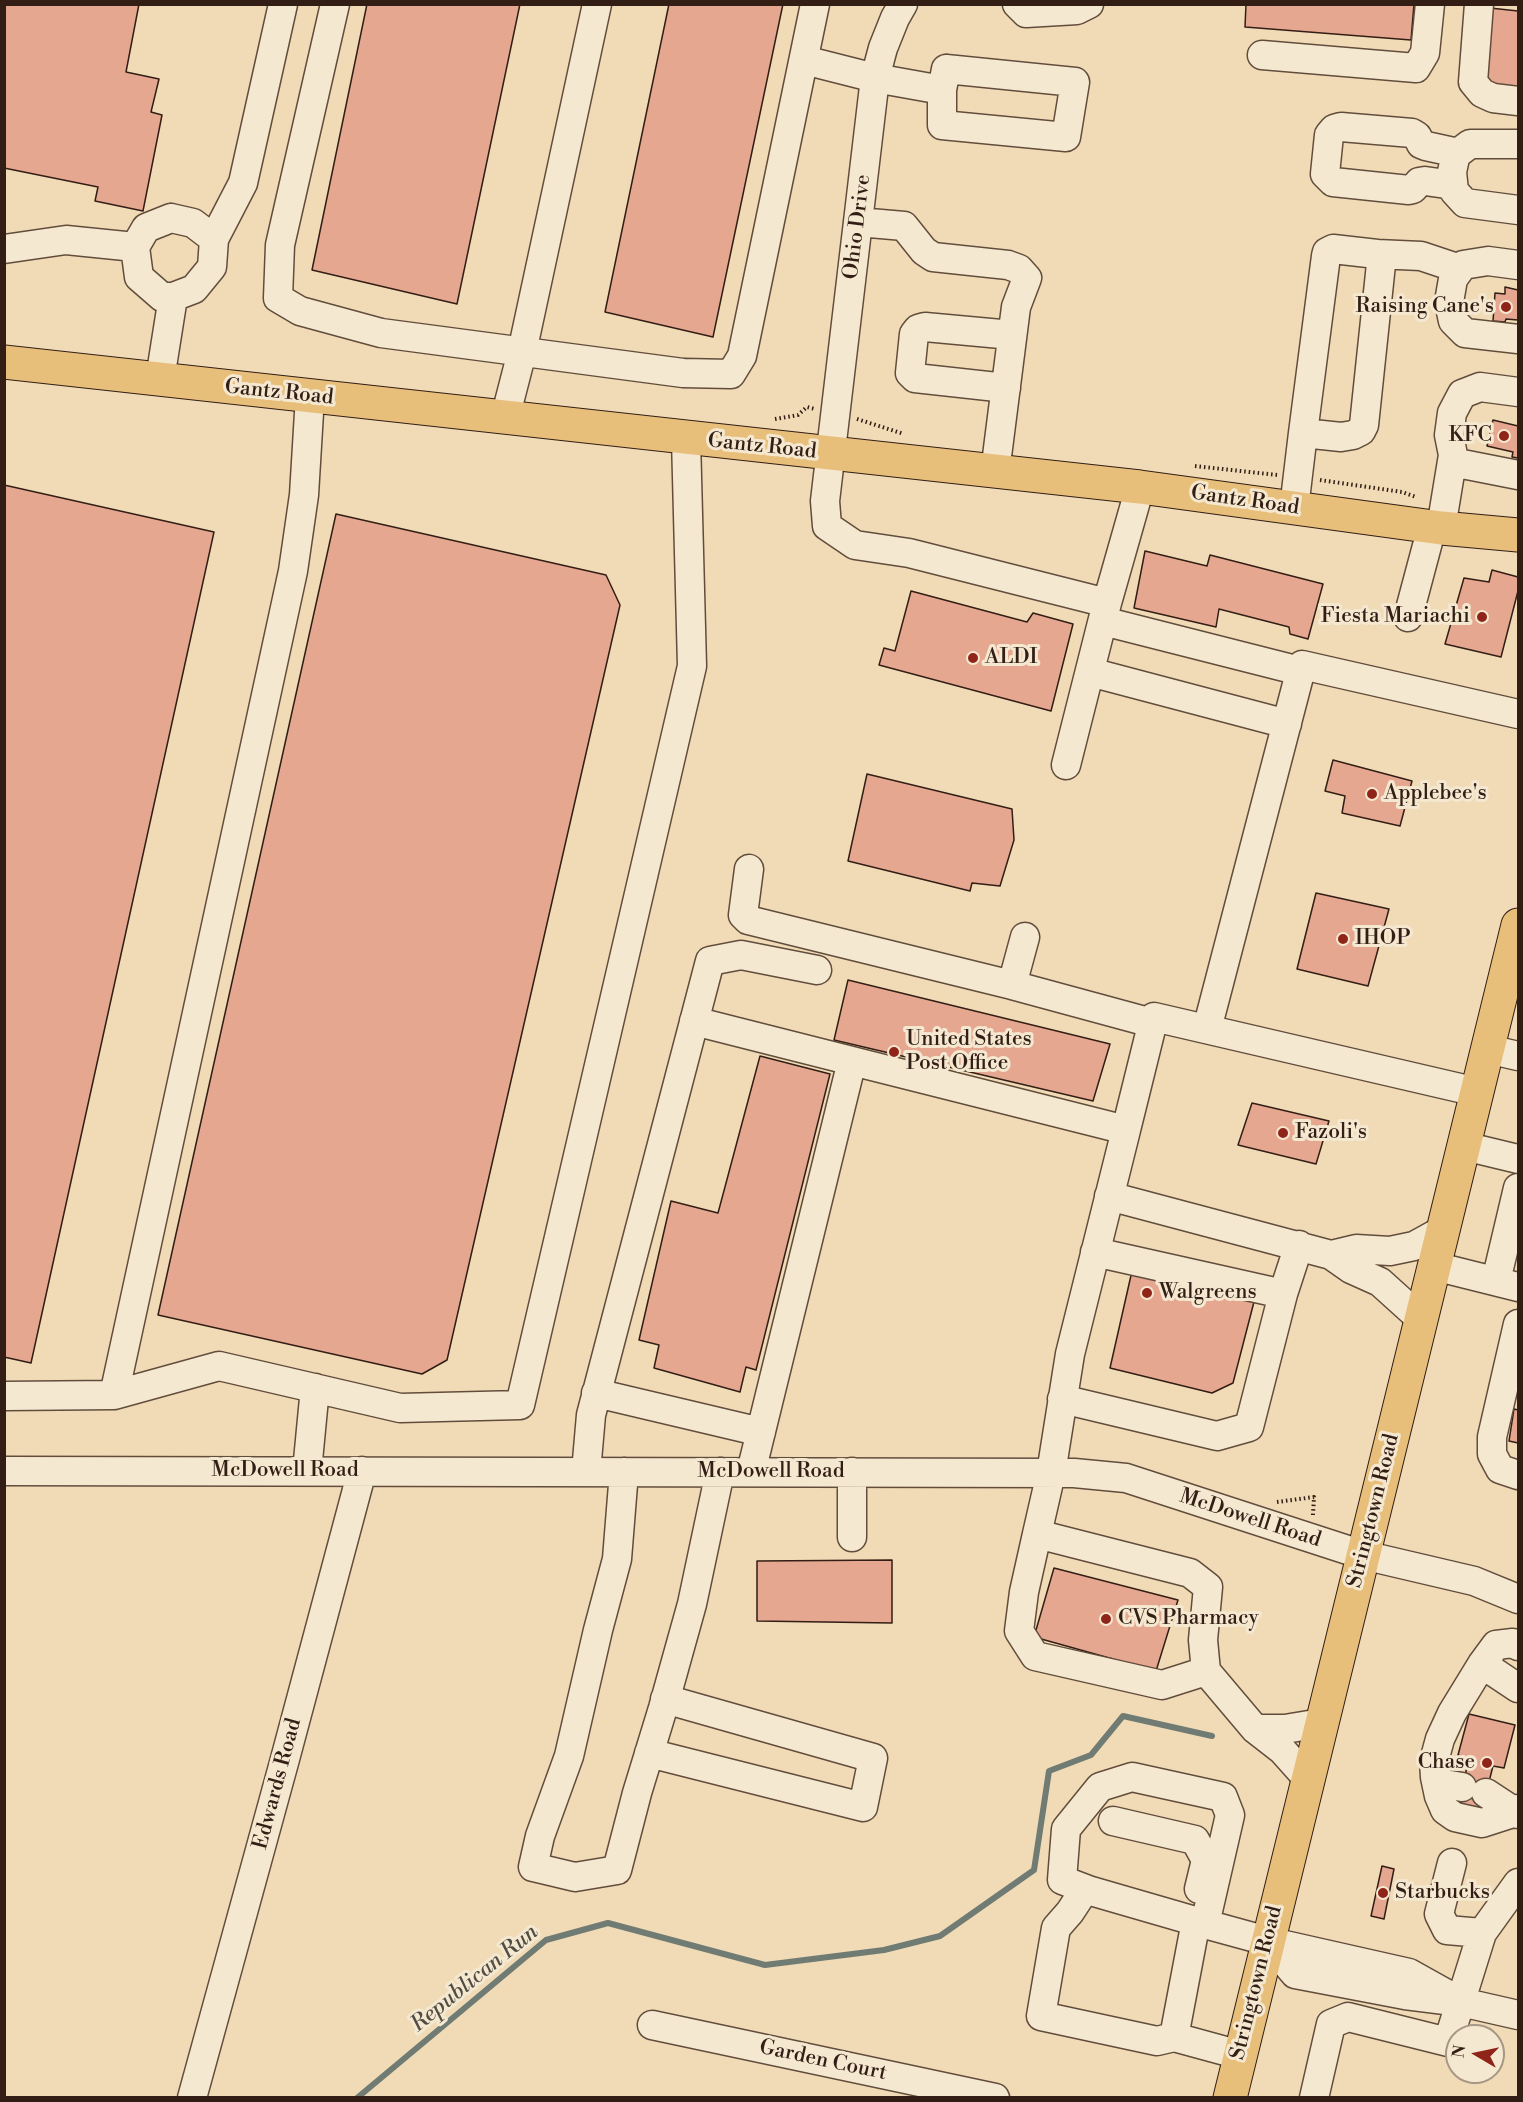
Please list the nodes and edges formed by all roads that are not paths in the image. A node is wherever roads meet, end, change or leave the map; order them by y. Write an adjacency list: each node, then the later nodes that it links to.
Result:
1 (283, 4): 20 (street)
2 (334, 4): 29 (street)
3 (597, 4): 29 (street)
4 (815, 4): 11 (street)
5 (903, 4): 12 (street, Ohio Drive)
6 (1017, 4): 7 (street)
7 (1089, 4)
8 (1430, 4): 10 (street)
9 (1479, 4): 14 (street)
10 (1262, 55)
11 (804, 60): 12 (street); 29 (street)
12 (875, 78): 13 (street); 19 (street, Ohio Drive)
13 (942, 90): 13 (street)
14 (1518, 101)
15 (1518, 144): 16 (street)
16 (1458, 153): 17 (street); 17 (street)
17 (1453, 185): 18 (street)
18 (1518, 210)
19 (858, 222): 27 (street); 38 (street, Ohio Drive)
20 (214, 238): 21 (street); 26 (street)
21 (135, 247): 22 (street); 26 (street)
22 (4, 249)
23 (1377, 254): 25 (street); 36 (street); 36 (street)
24 (1518, 266): 25 (street)
25 (1460, 269): 28 (street)
26 (173, 297): 31 (street)
27 (1012, 335): 32 (street); 32 (street)
28 (1518, 339)
29 (522, 352): 35 (street)
30 (4, 362): 31 (main road, Gantz Road)
31 (160, 379): 34 (main road, Gantz Road)
32 (1006, 388): 40 (street)
33 (1518, 392): 39 (street)
34 (310, 396): 35 (main road, Gantz Road); 83 (street)
35 (505, 418): 37 (main road, Gantz Road)
36 (1303, 434): 43 (street)
37 (686, 439): 38 (main road, Gantz Road); 81 (street)
38 (831, 454): 40 (main road, Gantz Road); 46 (street, Ohio Drive)
39 (1452, 462): 41 (street); 44 (street)
40 (996, 472): 42 (main road, Gantz Road)
41 (1518, 475)
42 (1140, 488): 43 (main road, Gantz Road); 46 (street)
43 (1294, 508): 44 (main road, Gantz Road)
44 (1436, 527): 45 (main road, Gantz Road); 47 (street)
45 (1518, 535)
46 (1105, 612): 48 (street); 49 (street)
47 (1408, 617)
48 (1300, 671): 50 (street); 51 (street)
49 (1090, 672): 51 (street); 52 (street)
50 (1518, 714)
51 (1287, 724): 62 (street)
52 (1066, 765)
53 (749, 869): 54 (street)
54 (748, 920): 57 (street); 59 (street)
55 (1518, 925): 63 (main road, Stringtown Road)
56 (1024, 937): 59 (street)
57 (741, 955): 58 (street); 60 (street)
58 (817, 970)
59 (1012, 985): 61 (street)
60 (694, 1021): 64 (street); 82 (street)
61 (1152, 1023): 62 (street); 66 (street)
62 (1207, 1029): 65 (street)
63 (1503, 1052): 65 (main road, Stringtown Road)
64 (852, 1060): 66 (street); 86 (street)
65 (1477, 1092): 67 (main road, Stringtown Road)
66 (1126, 1130): 70 (street)
67 (1464, 1146): 68 (street); 71 (main road, Stringtown Road)
68 (1518, 1159)
69 (1518, 1188): 72 (street)
70 (1109, 1196): 73 (street); 74 (street)
71 (1443, 1230): 75 (street); 76 (main road, Stringtown Road)
72 (1513, 1236): 77 (street)
73 (1299, 1245): 75 (street); 78 (street)
74 (1095, 1251): 78 (street); 85 (street)
75 (1331, 1255): 79 (street)
76 (1434, 1266): 77 (street); 79 (main road, Stringtown Road)
77 (1507, 1284)
78 (1283, 1294): 85 (street)
79 (1421, 1319): 99 (main road, Stringtown Road)
80 (1518, 1324): 96 (street)
81 (315, 1388): 83 (street); 88 (street)
82 (596, 1394): 86 (street); 90 (street)
83 (114, 1395): 84 (street)
84 (4, 1396)
85 (1062, 1399): 95 (street)
86 (761, 1432): 93 (street)
87 (4, 1471): 88 (street, McDowell Road)
88 (307, 1471): 89 (street, McDowell Road)
89 (362, 1471): 90 (street, McDowell Road); 124 (street, Edwards Road)
90 (586, 1472): 91 (street, McDowell Road)
91 (624, 1472): 92 (street, McDowell Road); 108 (street)
92 (720, 1472): 93 (street, McDowell Road); 105 (street)
93 (751, 1472): 94 (street, McDowell Road)
94 (852, 1472): 95 (street, McDowell Road); 98 (street)
95 (1051, 1473): 97 (street); 99 (street, McDowell Road)
96 (1518, 1475)
97 (1037, 1534): 103 (street); 103 (street)
98 (852, 1537)
99 (1363, 1555): 100 (street, McDowell Road); 106 (main road, Stringtown Road)
100 (1518, 1599)
101 (1518, 1646): 102 (street)
102 (1482, 1664): 104 (street); 109 (street)
103 (1206, 1671): 107 (street)
104 (1518, 1688)
105 (665, 1699): 108 (street); 108 (street)
106 (1321, 1723): 107 (street); 110 (main road, Stringtown Road)
107 (1255, 1729): 110 (street)
108 (649, 1754)
109 (1435, 1777): 111 (street); 111 (street)
110 (1308, 1778): 118 (main road, Stringtown Road)
111 (1518, 1812)
112 (1113, 1821): 116 (street)
113 (1452, 1863): 117 (street)
114 (1518, 1883): 117 (street)
115 (1085, 1889): 116 (street); 116 (street); 122 (street)
116 (1198, 1922): 118 (street); 122 (street)
117 (1482, 1934): 119 (street)
118 (1267, 1941): 119 (street); 123 (main road, Stringtown Road)
119 (1461, 2002): 120 (street); 127 (street)
120 (1518, 2015)
121 (652, 2025): 125 (street, Garden Court)
122 (1174, 2037): 123 (street)
123 (1239, 2055): 126 (main road, Stringtown Road)
124 (192, 2097)
125 (994, 2097)
126 (1230, 2097)
127 (1314, 2097)

